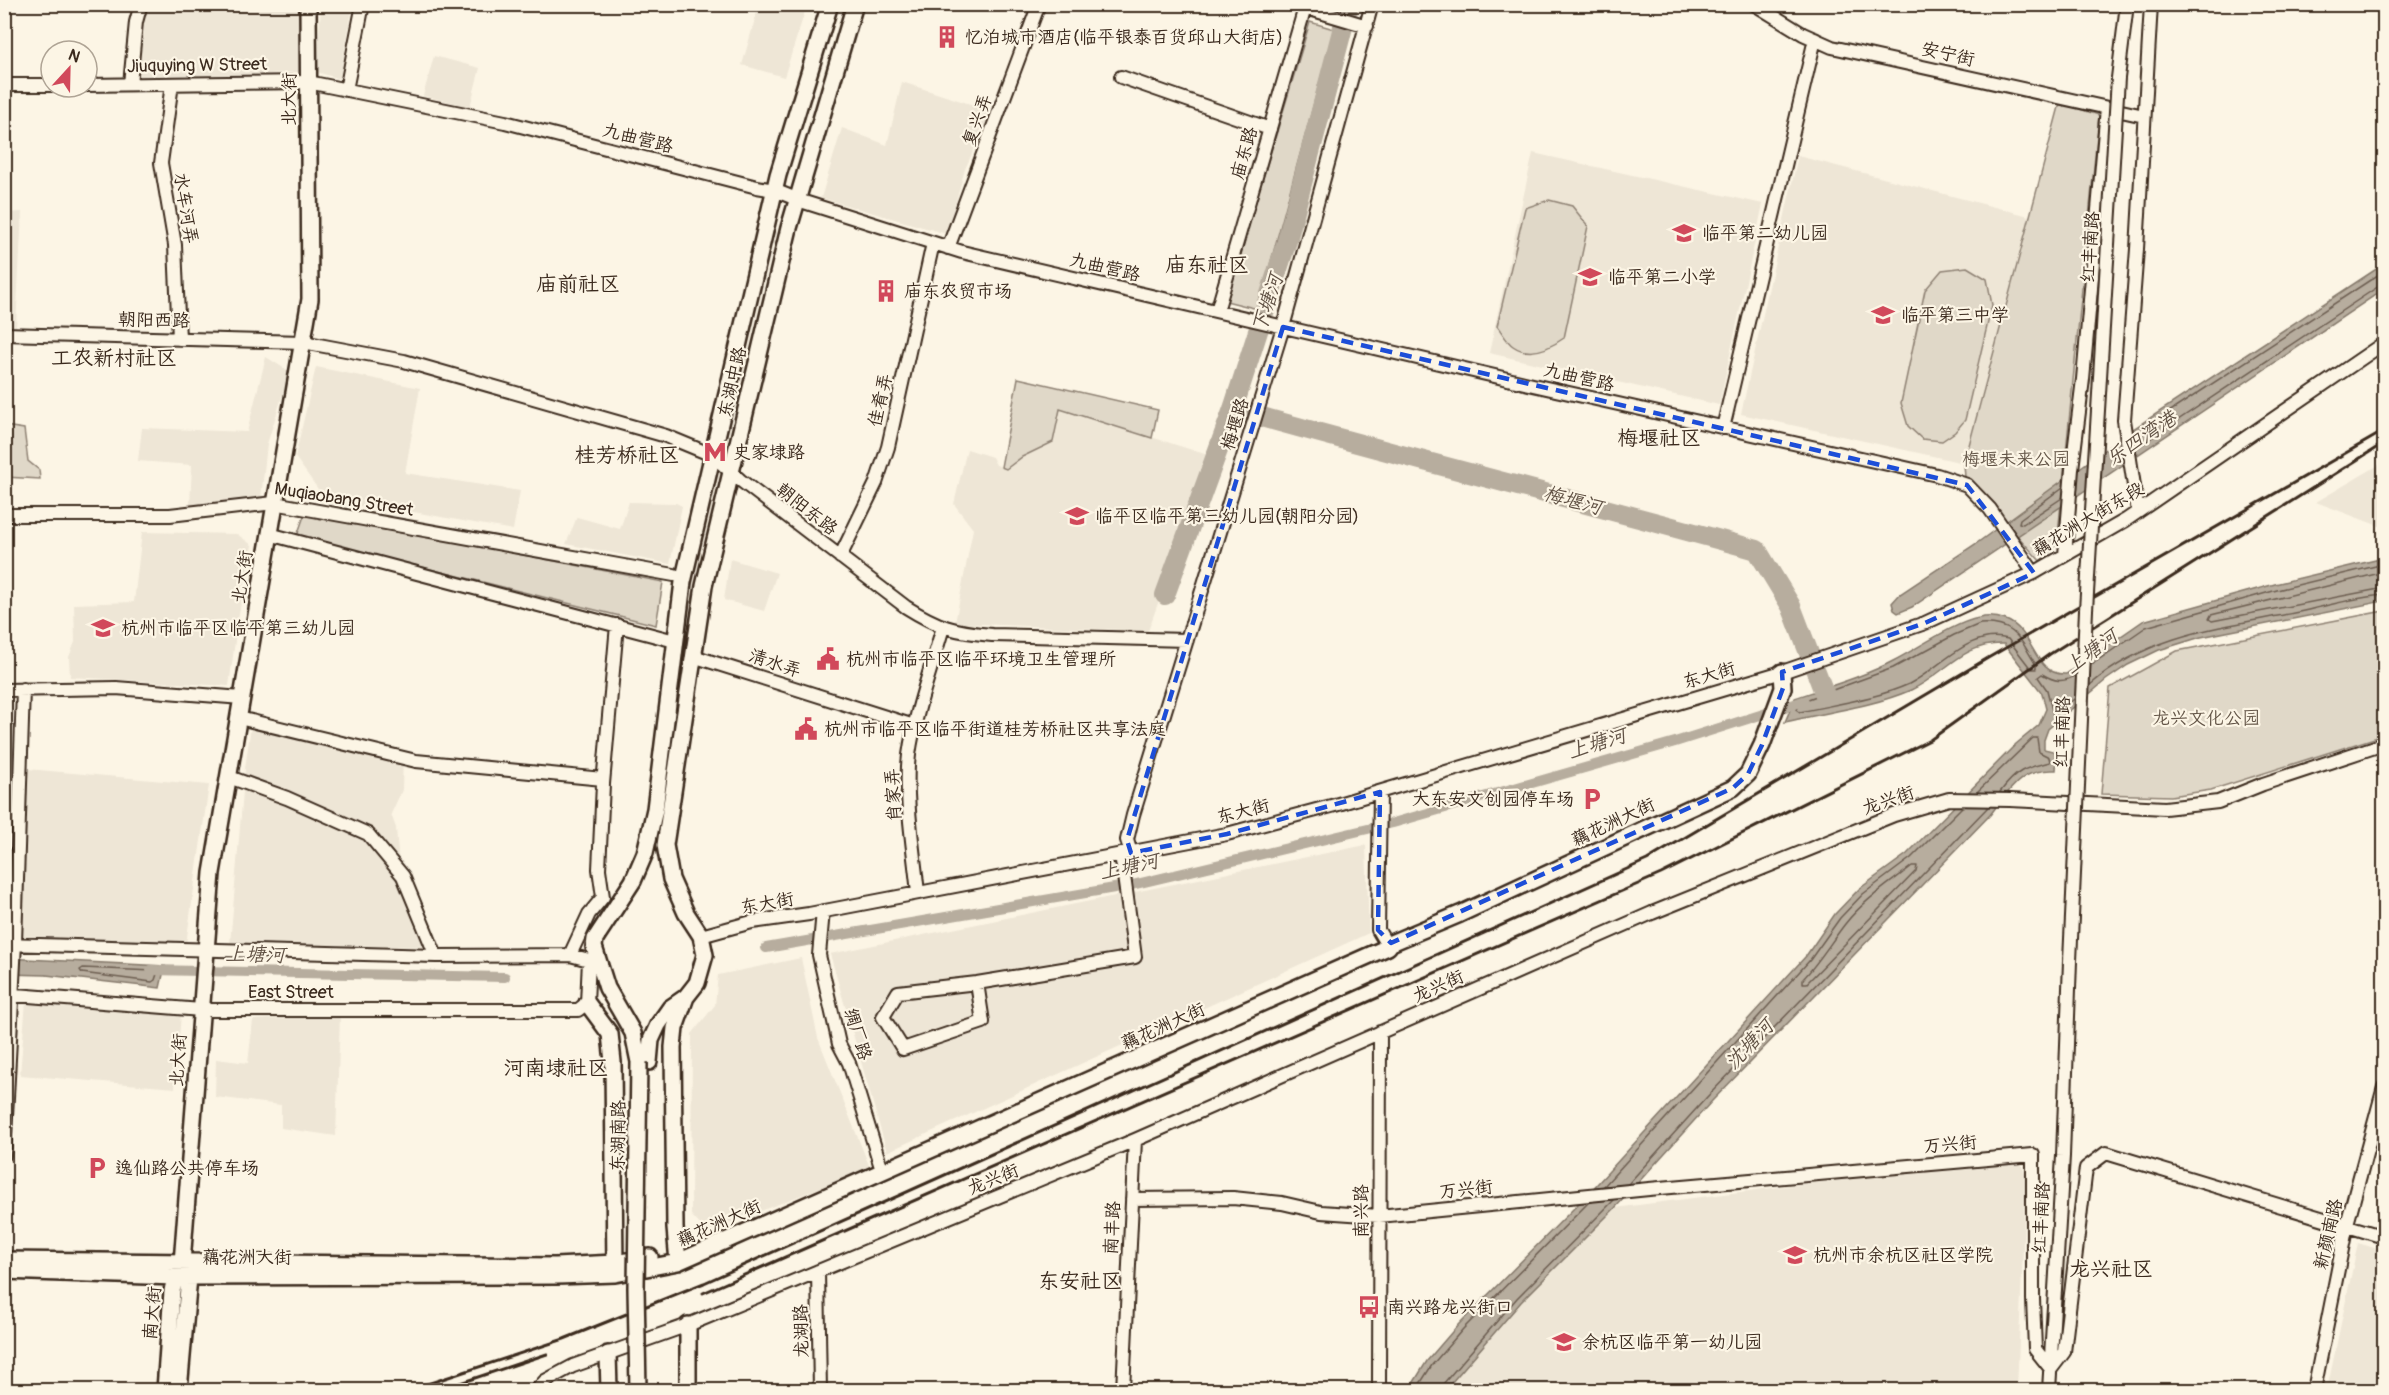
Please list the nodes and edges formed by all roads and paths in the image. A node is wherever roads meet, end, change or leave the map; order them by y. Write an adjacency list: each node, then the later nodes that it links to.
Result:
1 (141, 4): 16 (street)
2 (308, 4): 15 (main road, 北大街)
3 (363, 4): 21 (street)
4 (830, 4): 25 (main road, 东湖中路)
5 (855, 4): 26 (main road, 东湖中路)
6 (1039, 4): 28 (street, 复兴弄)
7 (1372, 4): 12 (street, 梅堰路)
8 (1754, 4): 13 (street, 安宁街)
9 (2127, 4): 95 (street, 红丰南路, bridge)
10 (2151, 4): 23 (street)
11 (1304, 7): 12 (street); 24 (street, 庙东路)
12 (1366, 26): 30 (street, 梅堰路)
13 (1815, 39): 22 (street, 安宁街); 35 (street)
14 (1121, 77): 24 (street)
15 (308, 82): 17 (street, Jiuquying W Street); 21 (street, 九曲营路); 33 (main road, 北大街)
16 (130, 84): 17 (street, Jiuquying W Street); 19 (street, Jiuquying W Street)
17 (172, 84): 32 (street, 水车河弄)
18 (39, 85): 20 (street)
19 (99, 85)
20 (4, 86)
21 (346, 90): 25 (street, 九曲营路)
22 (2107, 108): 23 (street, 安宁街); 42 (street)
23 (2144, 116): 39 (street)
24 (1270, 129): 29 (street, 庙东路)
25 (774, 190): 26 (street, 九曲营路); 36 (main road, 东湖中路)
26 (796, 199): 27 (street, 九曲营路); 37 (main road, 东湖中路)
27 (933, 243): 28 (street, 九曲营路); 43 (street, 佳肴弄)
28 (948, 248): 29 (street, 九曲营路)
29 (1220, 312): 30 (street, 九曲营路)
30 (1283, 327): 35 (street, 九曲营路); 48 (street, 梅堰路)
31 (4, 334): 32 (street, 朝阳西路)
32 (179, 339): 33 (street, 朝阳西路)
33 (303, 342): 36 (street, 朝阳东路); 38 (main road, 北大街)
34 (2385, 343): 39 (street, 藕花洲大街东段)
35 (1724, 428): 44 (street, 九曲营路)
36 (712, 455): 37 (street, 朝阳东路); 49 (main road, 东湖中路)
37 (731, 472): 43 (street, 朝阳东路); 50 (main road, 东湖中路)
38 (274, 503): 40 (street, Muqiaobang Street); 41 (main road, 北大街); 45 (street, Muqiaobang Street)
39 (2138, 512): 42 (street, 藕花洲大街东段)
40 (4, 515)
41 (269, 534): 46 (street); 54 (main road, 北大街)
42 (2065, 555): 44 (street, 藕花洲大街东段)
43 (840, 557): 47 (street, 朝阳东路)
44 (2034, 573): 51 (street, 藕花洲大街东段)
45 (674, 575)
46 (617, 625): 49 (street); 59 (street)
47 (943, 627): 48 (street, 朝阳东路); 56 (street, 肖家弄)
48 (1187, 640): 61 (street, 梅堰路)
49 (675, 641): 63 (main road, 东湖中路)
50 (693, 656): 56 (street, 清水弄); 65 (main road, 东湖中路)
51 (1783, 677): 60 (street, 东大街); 67 (main road, 藕花洲大街)
52 (22, 689): 53 (street); 54 (street); 66 (street)
53 (4, 690)
54 (242, 698): 55 (main road, 北大街)
55 (239, 718): 58 (main road, 北大街); 59 (street)
56 (914, 726): 62 (street, 肖家弄)
57 (2385, 744): 77 (street, 龙兴街)
58 (229, 777): 68 (main road, 北大街); 70 (street)
59 (603, 779): 69 (street)
60 (1380, 792): 61 (street, 东大街); 67 (street)
61 (1125, 857): 62 (street, 东大街); 72 (street, 梅堰路)
62 (918, 893): 64 (street, 东大街)
63 (621, 899): 71 (main road, 东湖南路)
64 (823, 911): 65 (street, 东大街); 82 (street, 绸厂路)
65 (701, 936): 74 (main road)
66 (10, 944): 68 (street, East Street); 73 (street)
67 (1388, 944): 82 (main road, 藕花洲大街); 87 (main road, 藕花洲大街)
68 (206, 951): 70 (street, East Street); 76 (main road, 北大街)
69 (570, 955): 70 (street, East Street); 71 (street, East Street)
70 (436, 956)
71 (593, 958): 75 (street); 78 (main road, 东湖南路)
72 (976, 983): 72 (street)
73 (8, 994): 76 (street, East Street); 81 (street)
74 (686, 997): 78 (main road, 东湖南路); 87 (main road)
75 (583, 1006): 76 (street, East Street); 89 (main road)
76 (201, 1010): 92 (main road, 北大街)
77 (1380, 1032): 80 (street, 龙兴街); 84 (street, 南兴路)
78 (644, 1062): 100 (main road, 东湖南路, bridge); 101 (main road, 东湖南路)
79 (2385, 1087): 85 (street, 新颜南路)
80 (1135, 1140): 83 (street, 南丰路); 91 (street, 龙兴街)
81 (4, 1155)
82 (879, 1164): 87 (main road, 藕花洲大街)
83 (1132, 1199): 84 (street, 万兴街); 104 (street, 南丰路)
84 (1379, 1216): 95 (street, 万兴街); 105 (street, 南兴路)
85 (2347, 1224): 86 (street); 95 (street); 107 (street, 新颜南路)
86 (2385, 1237)
87 (678, 1258): 89 (main road, 藕花洲大街)
88 (4, 1260): 92 (main road, 藕花洲大街)
89 (615, 1269): 92 (main road, 藕花洲大街)
90 (4, 1271): 92 (main road, 藕花洲大街)
91 (818, 1271): 93 (street, 龙兴街); 103 (street, 龙湖路)
92 (182, 1272): 96 (main road, 南大街); 97 (main road, 南大街)
93 (688, 1325): 94 (street, 龙兴街); 102 (main road)
94 (608, 1354): 98 (street, 龙兴街); 99 (main road)
95 (2050, 1369): 106 (street, 红丰南路)
96 (165, 1390)
97 (179, 1390)
98 (537, 1390)
99 (609, 1390)
100 (638, 1390)
101 (648, 1390)
102 (688, 1390)
103 (820, 1390)
104 (1122, 1390)
105 (1379, 1390)
106 (2049, 1390)
107 (2314, 1390)

